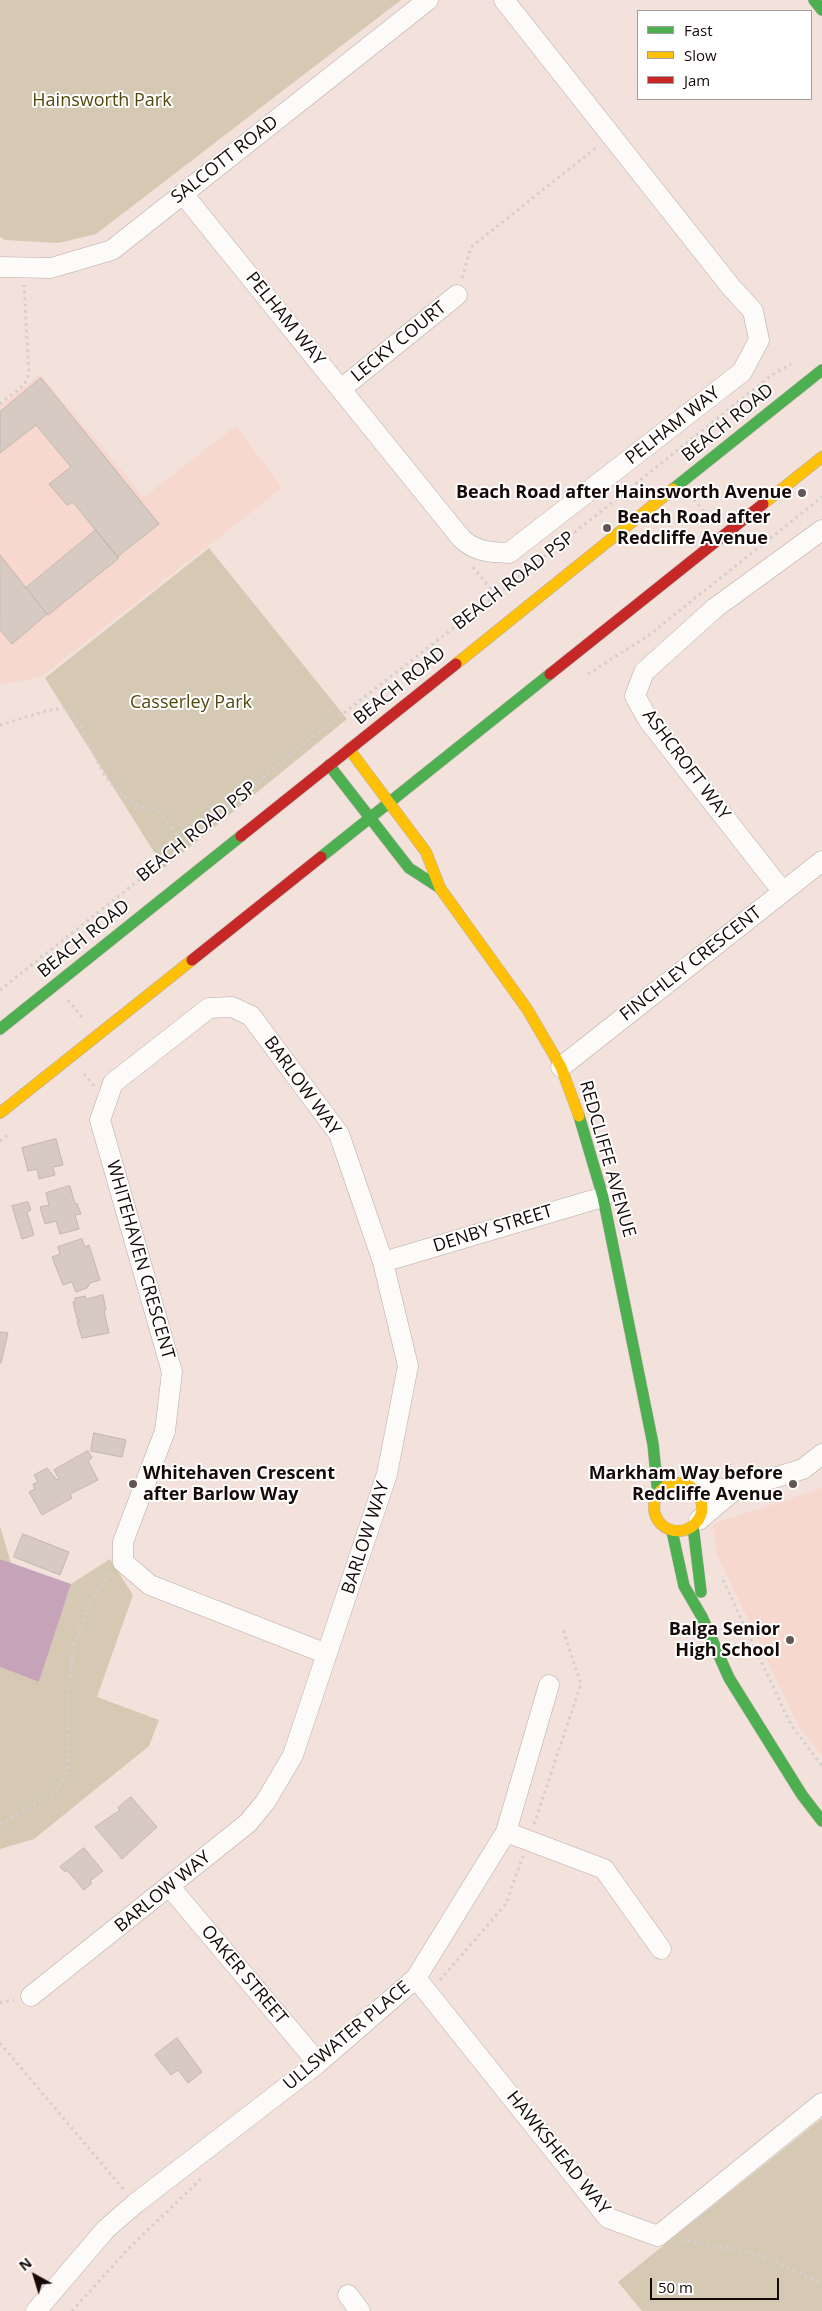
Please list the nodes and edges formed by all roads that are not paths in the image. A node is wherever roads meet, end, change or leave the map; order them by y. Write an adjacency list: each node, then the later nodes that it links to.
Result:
1 (428, 0): 5 (street, SALCOTT ROAD)
2 (504, 0): 9 (street, PELHAM WAY)
3 (814, 0): 4 (main road)
4 (822, 10)
5 (183, 194): 6 (street, SALCOTT ROAD); 9 (street, PELHAM WAY)
6 (0, 267)
7 (457, 296): 9 (street, LECKY COURT)
8 (822, 370): 12 (main road, BEACH ROAD)
9 (341, 389)
10 (822, 457): 14 (main road)
11 (822, 530): 18 (street, ASHCROFT WAY)
12 (349, 749): 13 (main road, BEACH ROAD); 14 (main road, REDCLIFFE AVENUE)
13 (329, 764): 15 (main road, REDCLIFFE AVENUE); 20 (main road, BEACH ROAD)
14 (389, 801): 15 (main road); 17 (main road, REDCLIFFE AVENUE)
15 (370, 817): 17 (main road, REDCLIFFE AVENUE); 22 (main road)
16 (822, 861): 18 (street, FINCHLEY CRESCENT)
17 (440, 888): 21 (main road, REDCLIFFE AVENUE)
18 (783, 892): 21 (street, FINCHLEY CRESCENT)
19 (232, 1008): 24 (street, BARLOW WAY); 33 (street, WHITEHAVEN CRESCENT)
20 (0, 1028)
21 (560, 1067): 23 (main road, REDCLIFFE AVENUE)
22 (0, 1113)
23 (603, 1197): 24 (street, DENBY STREET); 25 (main road, REDCLIFFE AVENUE)
24 (383, 1262): 33 (street, BARLOW WAY)
25 (653, 1444): 27 (main road, REDCLIFFE AVENUE); 29 (main road, REDCLIFFE AVENUE)
26 (822, 1454): 28 (street)
27 (688, 1485): 28 (street); 29 (main road); 30 (main road)
28 (734, 1490): 30 (street)
29 (658, 1494): 31 (main road)
30 (696, 1523): 31 (main road); 32 (main road)
31 (672, 1531): 32 (main road)
32 (702, 1617): 35 (main road)
33 (328, 1654): 37 (street, BARLOW WAY)
34 (549, 1684): 36 (street, ULLSWATER PLACE)
35 (822, 1821)
36 (506, 1832): 38 (street); 39 (street, ULLSWATER PLACE)
37 (170, 1887): 40 (street, BARLOW WAY); 41 (street, OAKER STREET)
38 (661, 1949)
39 (416, 1978): 41 (street, ULLSWATER PLACE); 42 (street, HAWKSHEAD WAY)
40 (31, 1996)
41 (318, 2063): 44 (street, ULLSWATER PLACE)
42 (822, 2103)
43 (348, 2296): 45 (street)
44 (36, 2311)
45 (360, 2311)

